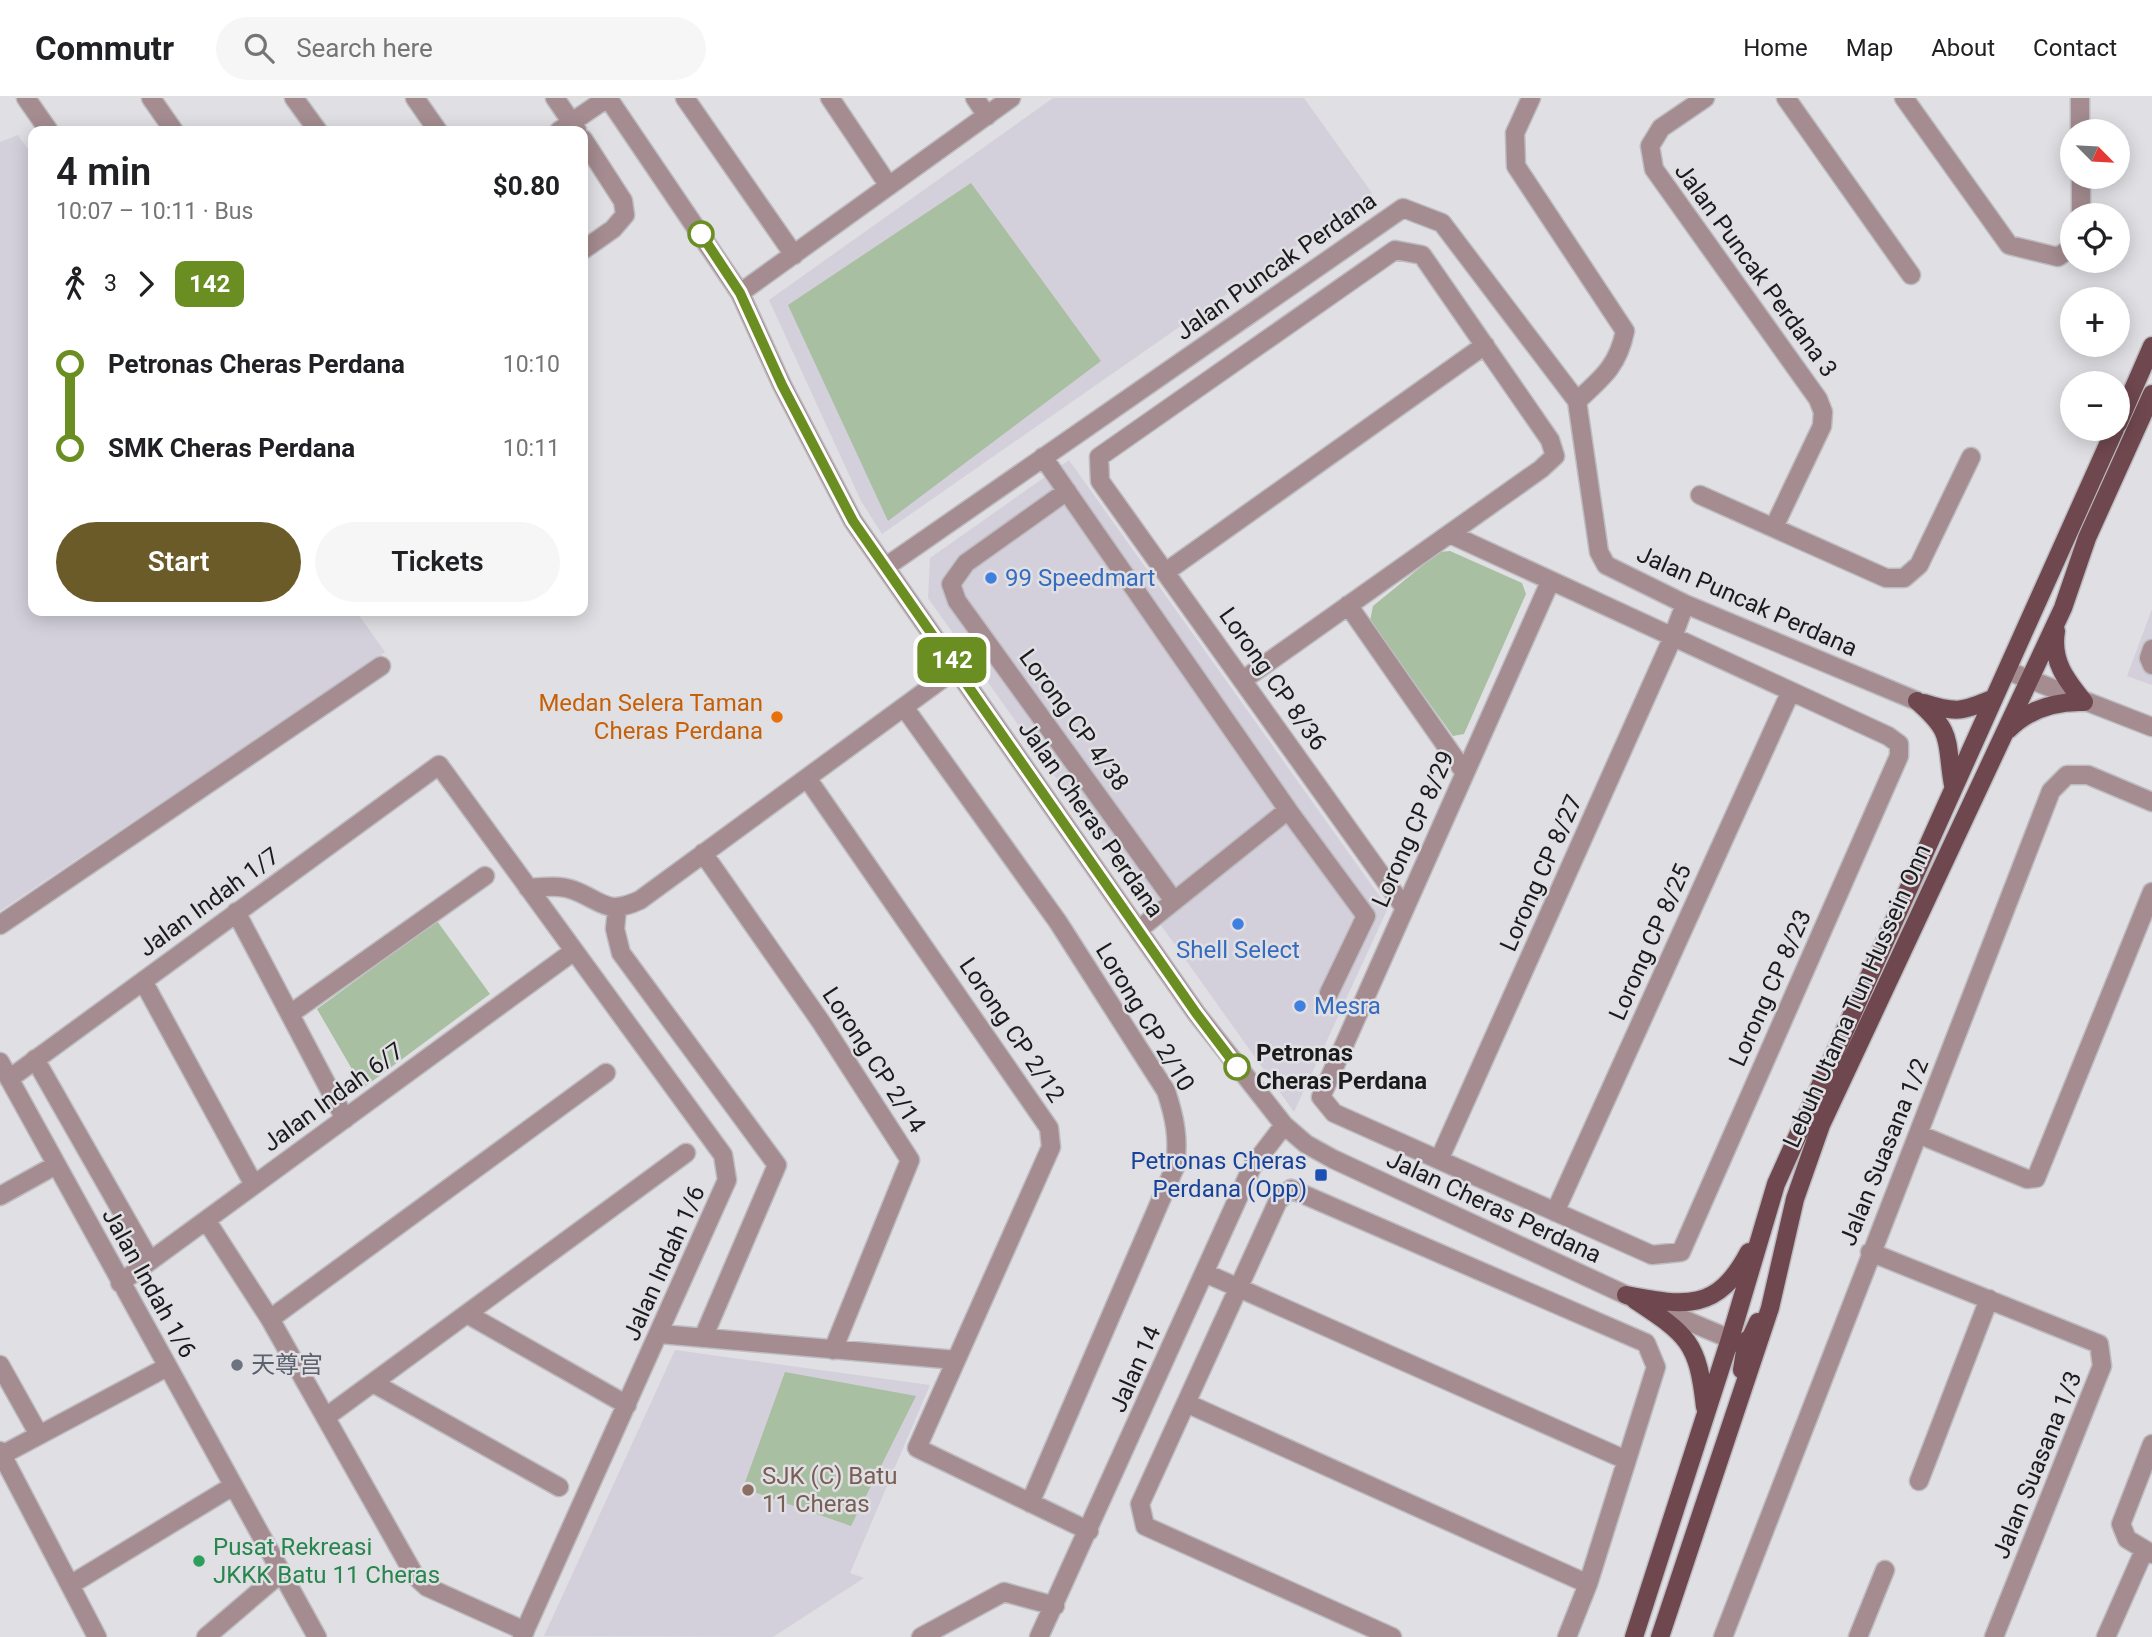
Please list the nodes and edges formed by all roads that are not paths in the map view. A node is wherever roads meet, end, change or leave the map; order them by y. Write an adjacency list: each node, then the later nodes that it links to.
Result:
1 (26, 98): 18 (street)
2 (151, 98): 19 (street)
3 (294, 98): 20 (street)
4 (415, 98): 21 (street)
5 (555, 98): 22 (street)
6 (607, 98): 23 (street); 30 (street, Jalan Cheras Perdana)
7 (685, 98): 28 (street)
8 (830, 98): 25 (street)
9 (975, 98): 16 (street)
10 (1011, 98): 16 (street)
11 (1531, 98): 35 (street)
12 (1705, 98): 41 (street, Jalan Puncak Perdana 3)
13 (1786, 98): 29 (street)
14 (1904, 98): 27 (street)
15 (2080, 98): 17 (street)
16 (987, 116): 25 (street)
17 (2080, 119)
18 (46, 126)
19 (171, 126)
20 (314, 126)
21 (435, 126)
22 (568, 126)
23 (572, 126)
24 (588, 147): 26 (street)
25 (889, 186): 28 (street)
26 (588, 246)
27 (2060, 251)
28 (794, 255): 30 (street)
29 (1911, 275)
30 (740, 293): 43 (street, Jalan Cheras Perdana)
31 (1485, 345): 42 (street); 44 (street); 44 (street, Lorong CP 8/36)
32 (2152, 346): 34 (main road)
33 (2152, 394): 48 (main road, Lebuh Utama Tun Hussein Onn)
34 (2130, 396)
35 (1577, 401): 37 (street, Jalan Puncak Perdana); 46 (street, Jalan Puncak Perdana)
36 (2110, 441): 52 (main road, Lebuh Utama Tun Hussein Onn)
37 (1043, 457): 39 (street); 43 (street, Jalan Puncak Perdana)
38 (1971, 457): 41 (street)
39 (1067, 491): 67 (street); 72 (street, Lorong CP 4/38)
40 (1700, 495): 41 (street)
41 (1774, 527)
42 (1450, 534): 45 (street); 47 (street)
43 (887, 566): 51 (street, Jalan Cheras Perdana)
44 (1167, 571): 53 (street, Lorong CP 8/36)
45 (1550, 582): 49 (street); 63 (street, Lorong CP 8/29)
46 (1685, 604): 49 (street, Lorong CP 8/27); 57 (street, Jalan Puncak Perdana)
47 (1348, 605): 53 (street); 63 (street)
48 (2057, 620): 54 (main road, Lebuh Utama Tun Hussein Onn); 58 (main road)
49 (1672, 639): 55 (street); 90 (street, Lorong CP 8/27)
50 (381, 666): 76 (street)
51 (957, 668): 59 (street); 77 (street, Jalan Cheras Perdana)
52 (2008, 671): 54 (street); 56 (main road, Lebuh Utama Tun Hussein Onn)
53 (1243, 680): 73 (street, Lorong CP 8/36)
54 (2029, 680): 58 (street); 61 (main road, Lebuh Utama Tun Hussein Onn)
55 (1790, 692): 94 (street, Lorong CP 8/25); 94 (street, Lorong CP 8/23)
56 (1992, 699): 57 (main road); 65 (main road, Lebuh Utama Tun Hussein Onn)
57 (1917, 701): 65 (main road)
58 (2084, 702): 60 (street); 61 (main road)
59 (904, 707): 64 (street); 127 (street, Lorong CP 2/10)
60 (2152, 727)
61 (2003, 735): 99 (main road, Lebuh Utama Tun Hussein Onn)
62 (439, 765): 70 (street, Jalan Indah 1/6); 75 (street, Jalan Indah 1/7)
63 (1465, 773): 73 (street, Lorong CP 8/29)
64 (807, 778): 68 (street); 111 (street, Lorong CP 2/12)
65 (1953, 785): 96 (main road, Lebuh Utama Tun Hussein Onn)
66 (2152, 802): 88 (street, Jalan Suasana 1/2)
67 (1287, 810): 72 (street); 80 (street)
68 (703, 853): 74 (street); 110 (street, Lorong CP 2/14)
69 (485, 876): 81 (street)
70 (528, 888): 74 (street); 78 (street, Jalan Indah 1/6)
71 (2152, 892): 88 (street)
72 (1174, 901): 77 (street)
73 (1404, 907): 90 (street, Lorong CP 8/29)
74 (617, 909): 108 (street)
75 (236, 912): 79 (street, Jalan Indah 1/7); 81 (street)
76 (0, 925)
77 (1139, 930): 87 (street, Jalan Cheras Perdana)
78 (574, 951): 86 (street, Jalan Indah 6/7); 107 (street, Jalan Indah 1/6)
79 (143, 981): 82 (street, Jalan Indah 1/7); 92 (street)
80 (1329, 993)
81 (290, 1014): 86 (street)
82 (35, 1059): 85 (street, Jalan Indah 1/7); 98 (street)
83 (0, 1062): 85 (street, Jalan Indah 1/6)
84 (606, 1073): 106 (street)
85 (9, 1079): 91 (street, Jalan Indah 1/6)
86 (345, 1119): 92 (street, Jalan Indah 6/7)
87 (1284, 1125): 100 (street, Jalan 14); 103 (street, Jalan Cheras Perdana)
88 (1918, 1134): 97 (street, Jalan Suasana 1/2)
89 (686, 1153): 105 (street)
90 (1439, 1160): 94 (street)
91 (56, 1165): 93 (street); 101 (street, Jalan Indah 1/6)
92 (254, 1185): 95 (street, Jalan Indah 6/7)
93 (0, 1196)
94 (1555, 1212)
95 (206, 1220): 98 (street, Jalan Indah 6/7); 106 (street)
96 (1761, 1229): 103 (main road); 109 (main road, Lebuh Utama Tun Hussein Onn)
97 (1870, 1252): 104 (street, Jalan Suasana 1/3); 145 (street, Jalan Suasana 1/2)
98 (150, 1261): 101 (street, Jalan Indah 6/7)
99 (1778, 1266): 109 (main road); 120 (main road, Lebuh Utama Tun Hussein Onn)
100 (1205, 1273): 102 (street); 128 (street, Jalan 14)
101 (120, 1283): 113 (street, Jalan Indah 1/6)
102 (1239, 1288): 115 (street); 123 (street); 123 (street)
103 (1626, 1295): 109 (street, Jalan Cheras Perdana); 117 (main road)
104 (1989, 1300): 124 (street); 147 (street, Jalan Suasana 1/3)
105 (467, 1314): 114 (street); 116 (street)
106 (270, 1319): 118 (street)
107 (660, 1334): 108 (street); 116 (street, Jalan Indah 1/6)
108 (703, 1338): 110 (street)
109 (1736, 1342): 117 (main road, Lebuh Utama Tun Hussein Onn); 120 (main road)
110 (833, 1350): 111 (street)
111 (956, 1360): 127 (street, Lorong CP 2/12)
112 (0, 1365): 119 (street)
113 (167, 1367): 119 (street); 125 (street, Jalan Indah 1/6)
114 (373, 1383): 118 (street); 126 (street)
115 (1186, 1403): 132 (street); 141 (street)
116 (627, 1405): 135 (street, Jalan Indah 1/6)
117 (1706, 1416): 143 (main road, Lebuh Utama Tun Hussein Onn)
118 (326, 1417): 135 (street)
119 (38, 1433): 122 (street)
120 (1725, 1441): 144 (main road, Lebuh Utama Tun Hussein Onn)
121 (2152, 1444): 129 (street)
122 (1, 1454): 133 (street)
123 (1626, 1460): 132 (street)
124 (1919, 1481)
125 (233, 1486): 131 (street, Jalan Indah 1/6); 133 (street)
126 (559, 1487)
127 (1030, 1503): 128 (street)
128 (1089, 1531): 134 (street, Jalan 14)
129 (2148, 1553): 148 (street)
130 (1885, 1570): 146 (street)
131 (281, 1573): 137 (street); 138 (street, Jalan Indah 1/6)
132 (1588, 1584): 142 (street)
133 (69, 1585): 136 (street)
134 (1055, 1606): 139 (street); 140 (street, Jalan 14)
135 (524, 1634)
136 (97, 1637)
137 (206, 1637)
138 (317, 1637)
139 (921, 1637)
140 (1039, 1637)
141 (1392, 1637)
142 (1567, 1637)
143 (1634, 1637)
144 (1660, 1637)
145 (1723, 1637)
146 (1858, 1637)
147 (1994, 1637)
148 (2106, 1637)

